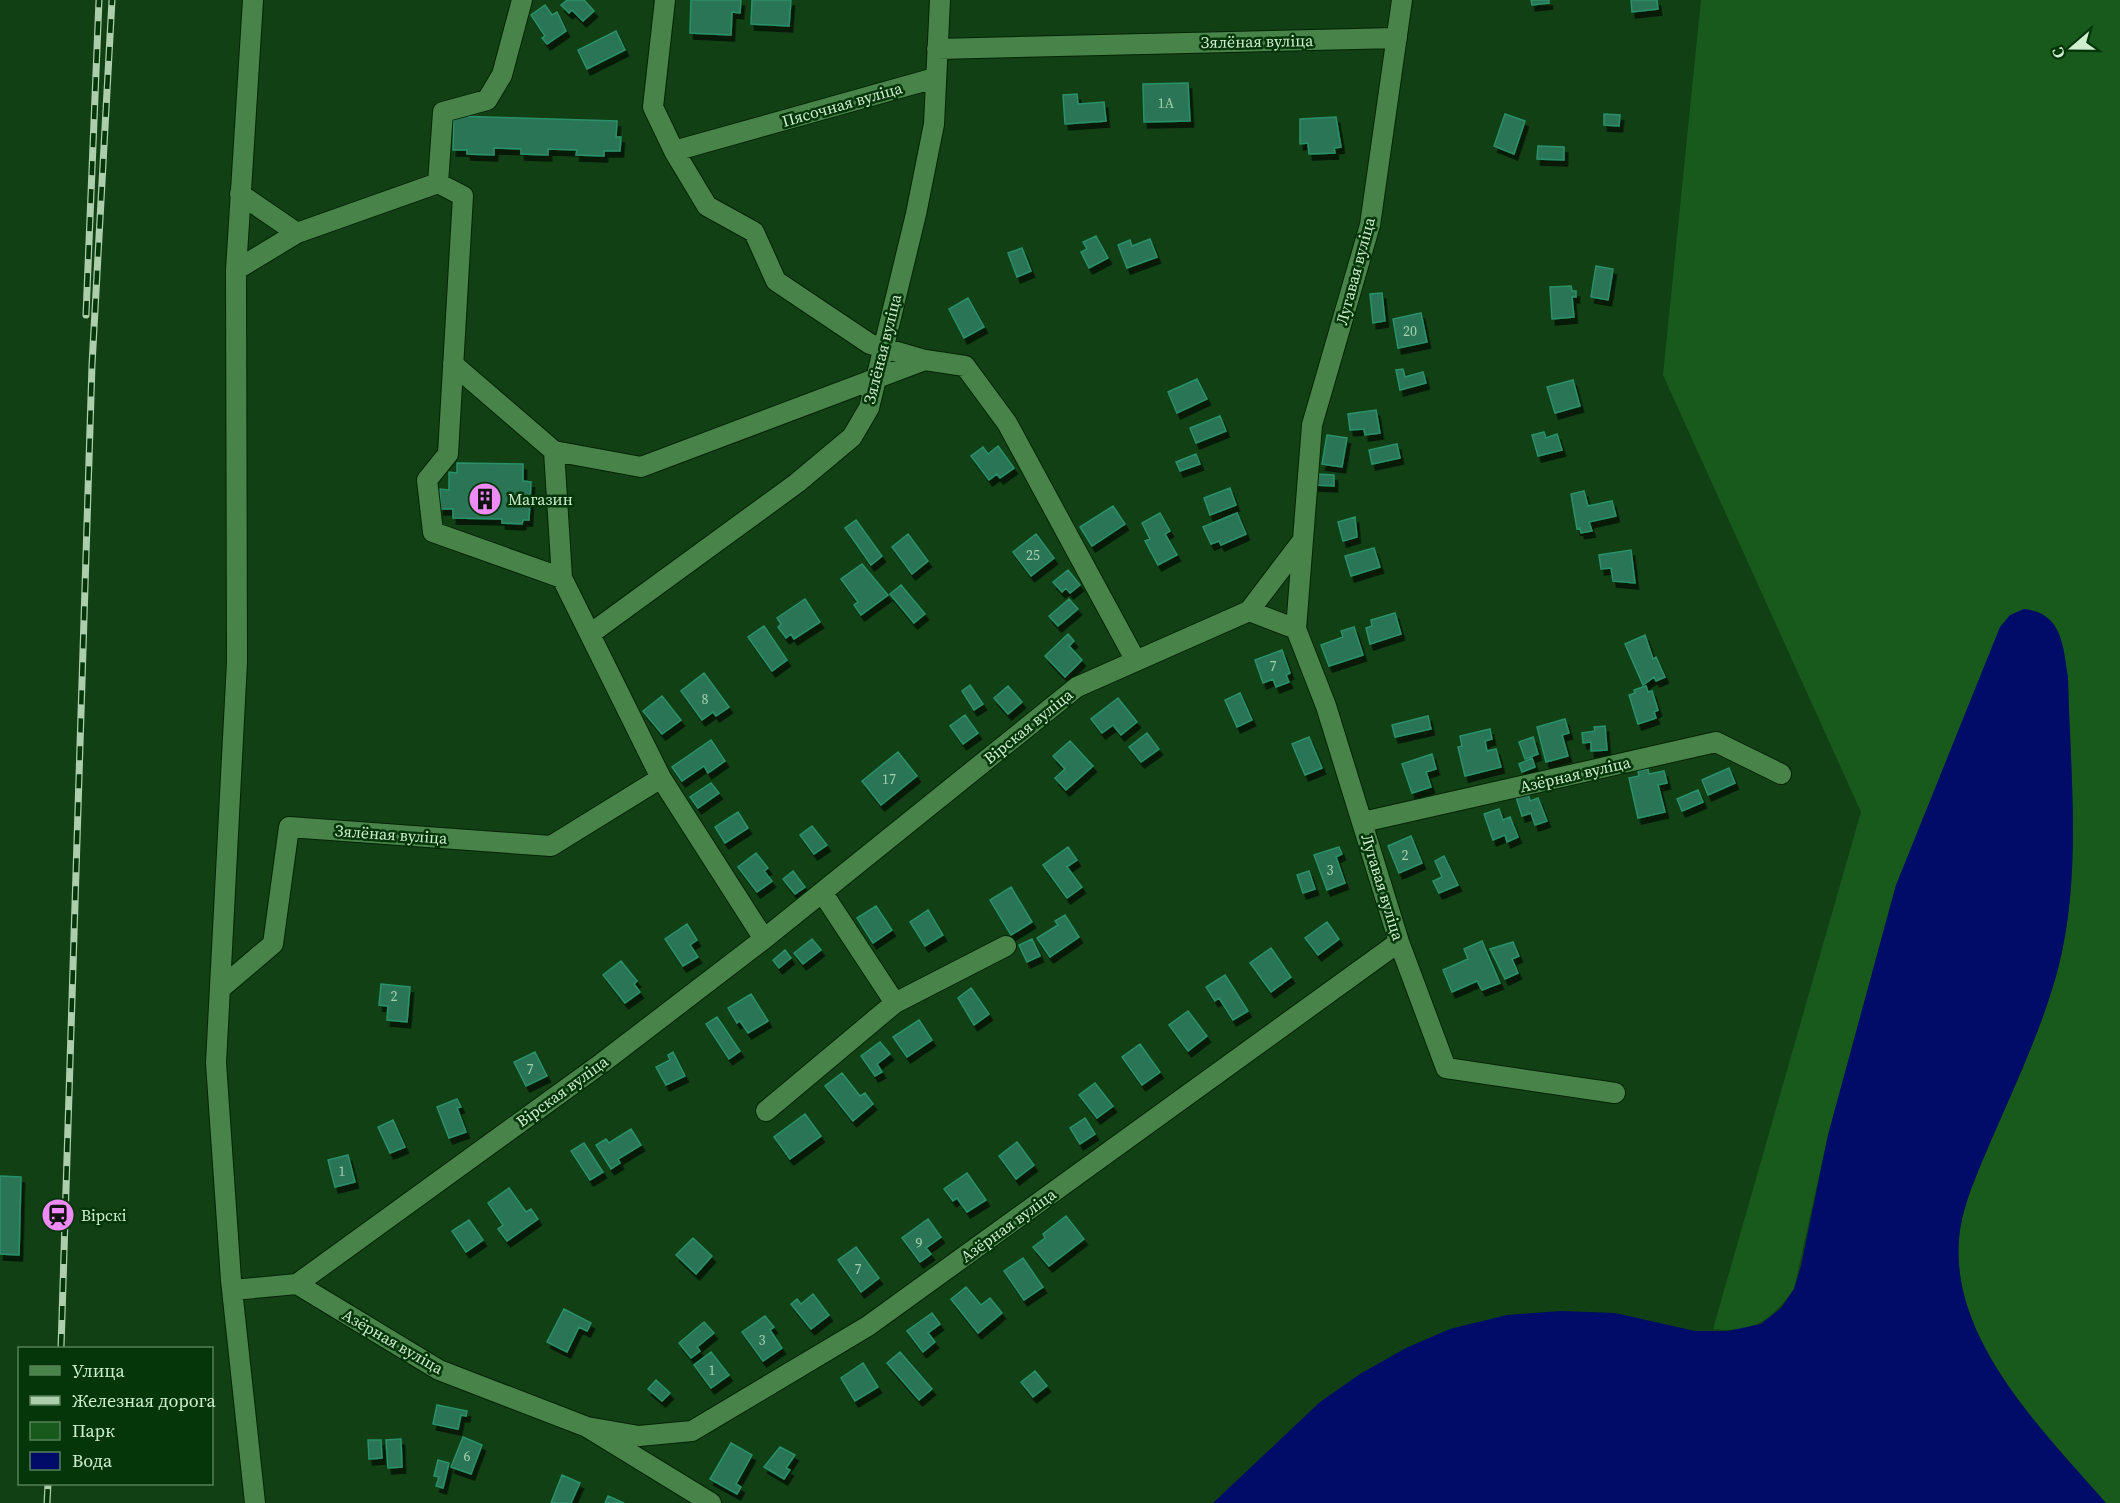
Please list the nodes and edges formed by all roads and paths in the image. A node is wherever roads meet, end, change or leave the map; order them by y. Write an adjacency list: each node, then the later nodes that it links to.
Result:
1 (253, 0): 11 (street)
2 (522, 0): 10 (street)
3 (665, 0): 9 (street)
4 (940, 0): 7 (street)
5 (1402, 0): 6 (street, Лугавая вуліца)
6 (1397, 38): 7 (street, Зялёная вуліца); 19 (street, Лугавая вуліца)
7 (938, 49): 8 (street)
8 (935, 78): 9 (street, Пясочная вуліца); 14 (street, Зялёная вуліца)
9 (674, 151): 14 (street)
10 (438, 183): 12 (street); 16 (street)
11 (240, 194): 12 (street); 13 (street)
12 (297, 233): 13 (street)
13 (236, 270): 32 (street)
14 (883, 348): 15 (street); 17 (street, Зялёная вуліца)
15 (924, 360): 17 (street); 24 (street)
16 (453, 364): 18 (street); 20 (street)
17 (876, 378): 18 (street); 23 (street, Зялёная вуліца)
18 (554, 451): 20 (street)
19 (1303, 540): 21 (street); 22 (street, Лугавая вуліца)
20 (562, 578): 23 (street)
21 (1249, 611): 22 (street); 24 (street, Вірская вуліца)
22 (1296, 629): 27 (street, Лугавая вуліца)
23 (590, 634): 26 (street)
24 (1136, 661): 28 (street, Вірская вуліца)
25 (1781, 774): 27 (street, Азёрная вуліца)
26 (661, 778): 29 (street); 32 (street, Зялёная вуліца)
27 (1363, 822): 30 (street, Лугавая вуліца)
28 (822, 892): 29 (street, Вірская вуліца); 33 (street)
29 (764, 939): 36 (street, Вірская вуліца)
30 (1399, 942): 34 (street, Лугавая вуліца); 38 (street, Азёрная вуліца)
31 (1006, 946): 33 (street)
32 (220, 989): 37 (street)
33 (895, 1003): 35 (street)
34 (1615, 1093)
35 (766, 1111)
36 (297, 1284): 37 (street); 38 (street, Азёрная вуліца)
37 (233, 1290): 39 (street)
38 (587, 1427): 40 (street, Азёрная вуліца)
39 (255, 1503)
40 (711, 1503)

